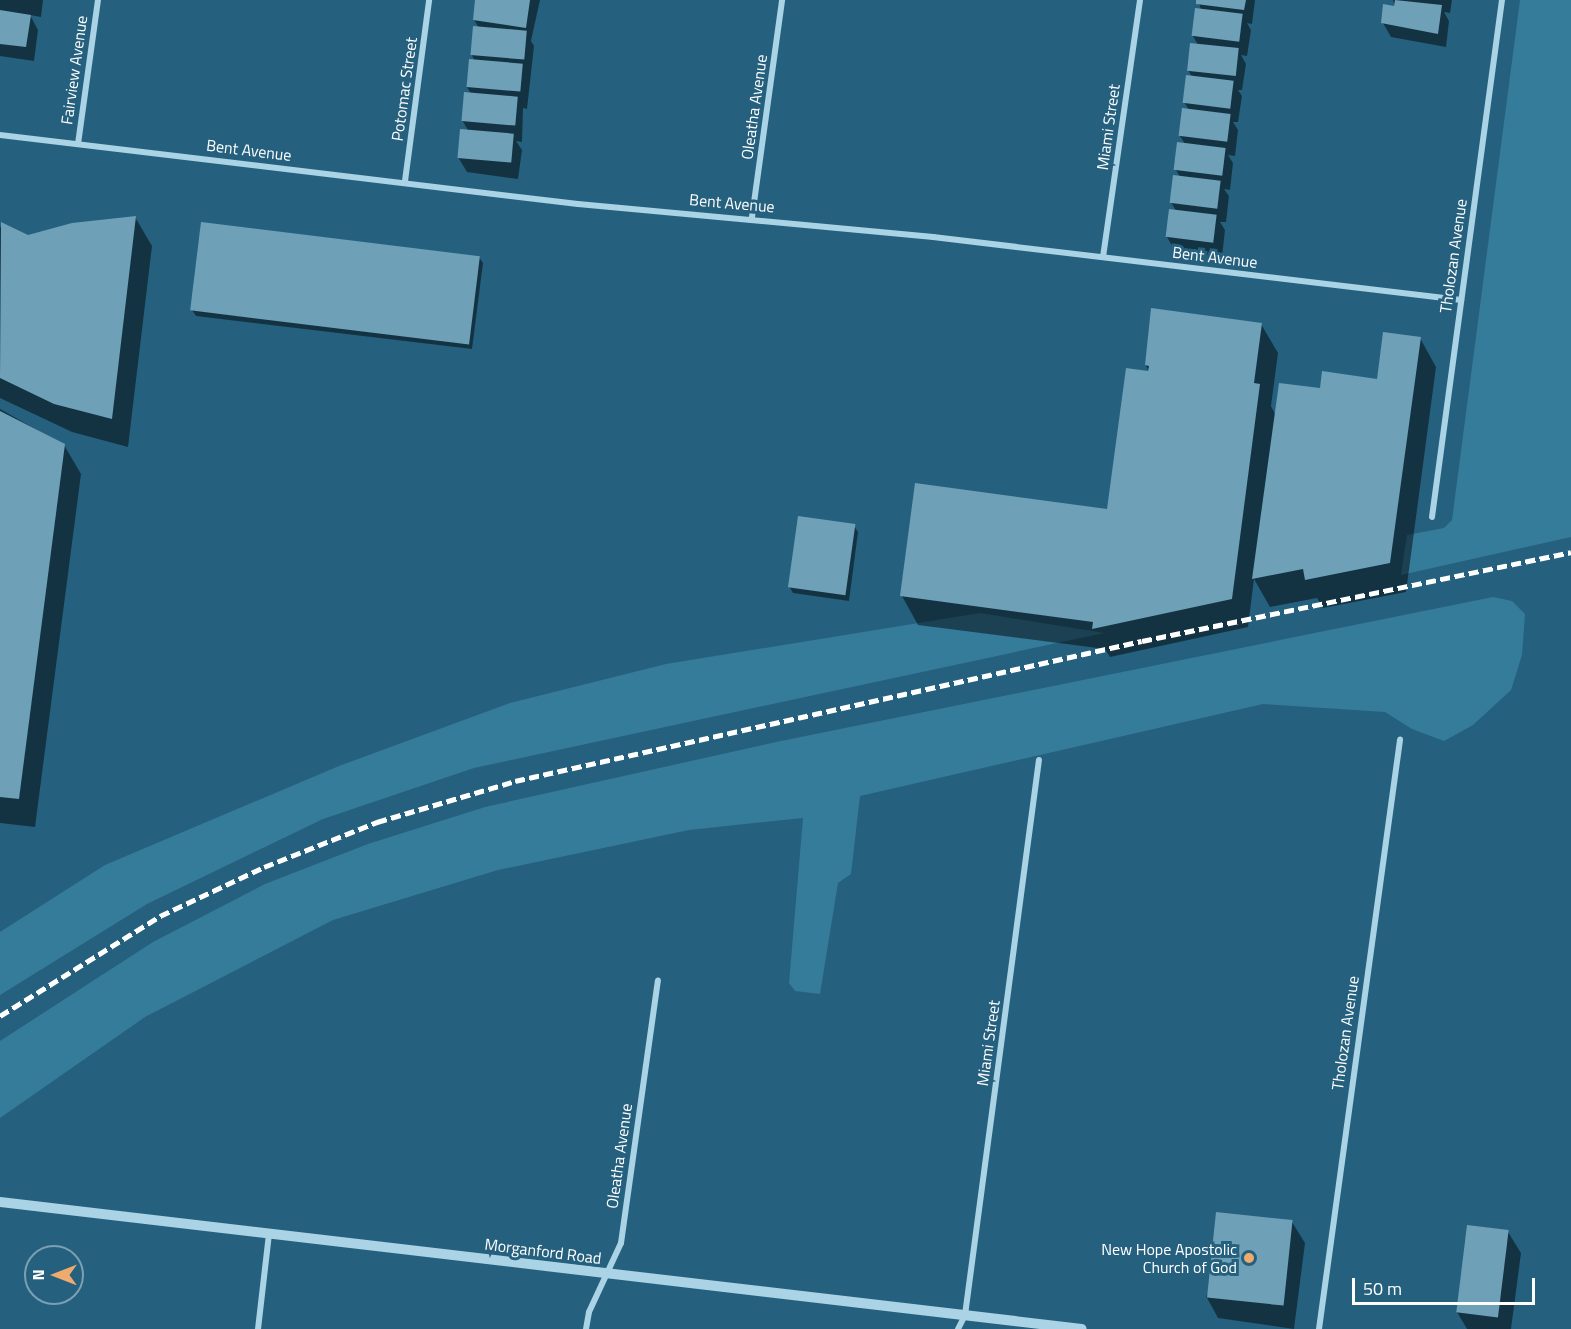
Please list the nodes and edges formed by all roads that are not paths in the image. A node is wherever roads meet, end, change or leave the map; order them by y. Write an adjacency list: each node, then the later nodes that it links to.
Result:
1 (98, 0): 7 (street, Fairview Avenue)
2 (429, 0): 8 (street, Potomac Street)
3 (782, 0): 9 (street, Oleatha Avenue)
4 (1140, 0): 10 (street, Miami Street)
5 (1502, 0): 11 (street, Tholozan Avenue)
6 (0, 135): 7 (street, Bent Avenue)
7 (78, 144): 8 (street, Bent Avenue)
8 (405, 181): 9 (street, Bent Avenue)
9 (752, 218): 10 (street, Bent Avenue)
10 (1103, 257): 11 (street, Bent Avenue)
11 (1461, 300): 12 (street, Tholozan Avenue)
12 (1432, 517)
13 (1400, 740): 24 (street, Tholozan Avenue)
14 (1040, 760): 19 (street, Miami Street)
15 (658, 981): 18 (street, Oleatha Avenue)
16 (0, 1202): 17 (street, Morganford Road)
17 (269, 1234): 18 (street, Morganford Road); 20 (street)
18 (606, 1273): 19 (street, Morganford Road); 21 (street, Oleatha Avenue)
19 (965, 1315): 22 (street, Miami Street); 23 (street, Morganford Road)
20 (258, 1329)
21 (586, 1329)
22 (958, 1329)
23 (1082, 1329)
24 (1319, 1329)

